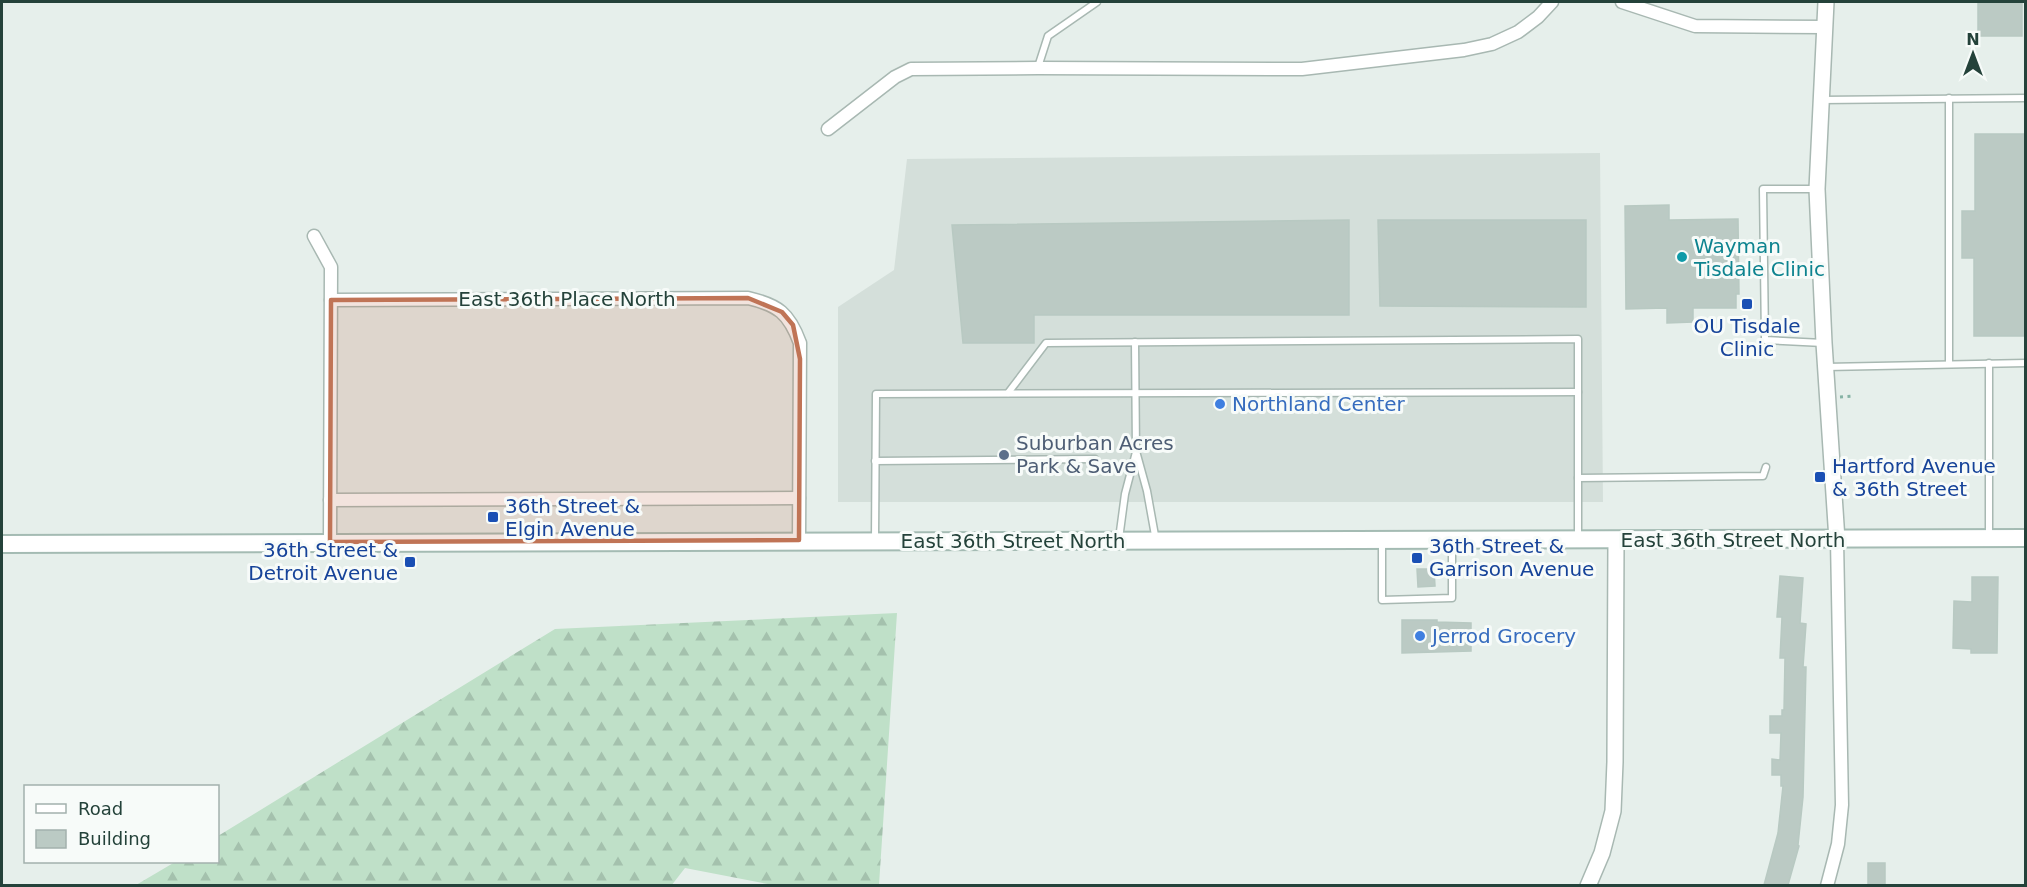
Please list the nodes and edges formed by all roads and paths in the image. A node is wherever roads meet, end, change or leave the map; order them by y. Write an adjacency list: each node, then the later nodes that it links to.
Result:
1 (1097, 2): 6 (lane)
2 (1552, 2): 6 (street)
3 (1622, 2): 5 (street)
4 (1826, 2): 5 (street)
5 (1825, 27): 9 (street)
6 (1038, 68): 10 (street)
7 (1949, 98): 8 (lane); 9 (lane); 18 (lane)
8 (2025, 98)
9 (1821, 100): 11 (street)
10 (828, 129)
11 (1817, 189): 15 (street); 15 (lane)
12 (314, 236): 13 (street)
13 (331, 300): 28 (street, East 36th Place North); 29 (street)
14 (1135, 342): 20 (lane); 21 (lane); 22 (lane)
15 (1824, 343): 19 (street)
16 (1989, 363): 17 (lane); 18 (lane); 31 (lane)
17 (2025, 363)
18 (1949, 364): 19 (lane)
19 (1826, 367): 35 (street)
20 (1578, 392): 22 (lane); 27 (lane)
21 (1008, 393): 22 (lane); 25 (lane)
22 (1136, 394): 23 (lane)
23 (1136, 451): 37 (lane); 40 (lane)
24 (1095, 459): 25 (lane)
25 (875, 461): 36 (lane)
26 (1766, 467): 27 (lane)
27 (1578, 478): 33 (lane)
28 (799, 498): 29 (street); 32 (street)
29 (330, 500): 41 (street)
30 (2025, 538): 31 (main road, East 36th Street North)
31 (1989, 539): 35 (main road, East 36th Street North)
32 (799, 540): 36 (main road, East 36th Street North); 41 (main road, East 36th Street North)
33 (1578, 540): 34 (main road, East 36th Street North); 39 (main road, East 36th Street North)
34 (1616, 540): 35 (main road, East 36th Street North); 43 (street)
35 (1837, 540): 44 (street)
36 (875, 541): 40 (main road, East 36th Street North)
37 (1156, 541): 38 (main road, East 36th Street North); 40 (main road, East 36th Street North)
38 (1382, 541): 39 (main road, East 36th Street North); 39 (lane)
39 (1452, 541)
40 (1118, 542)
41 (330, 543): 42 (main road, East 36th Street North)
42 (2, 544)
43 (1588, 885)
44 (1827, 885)

